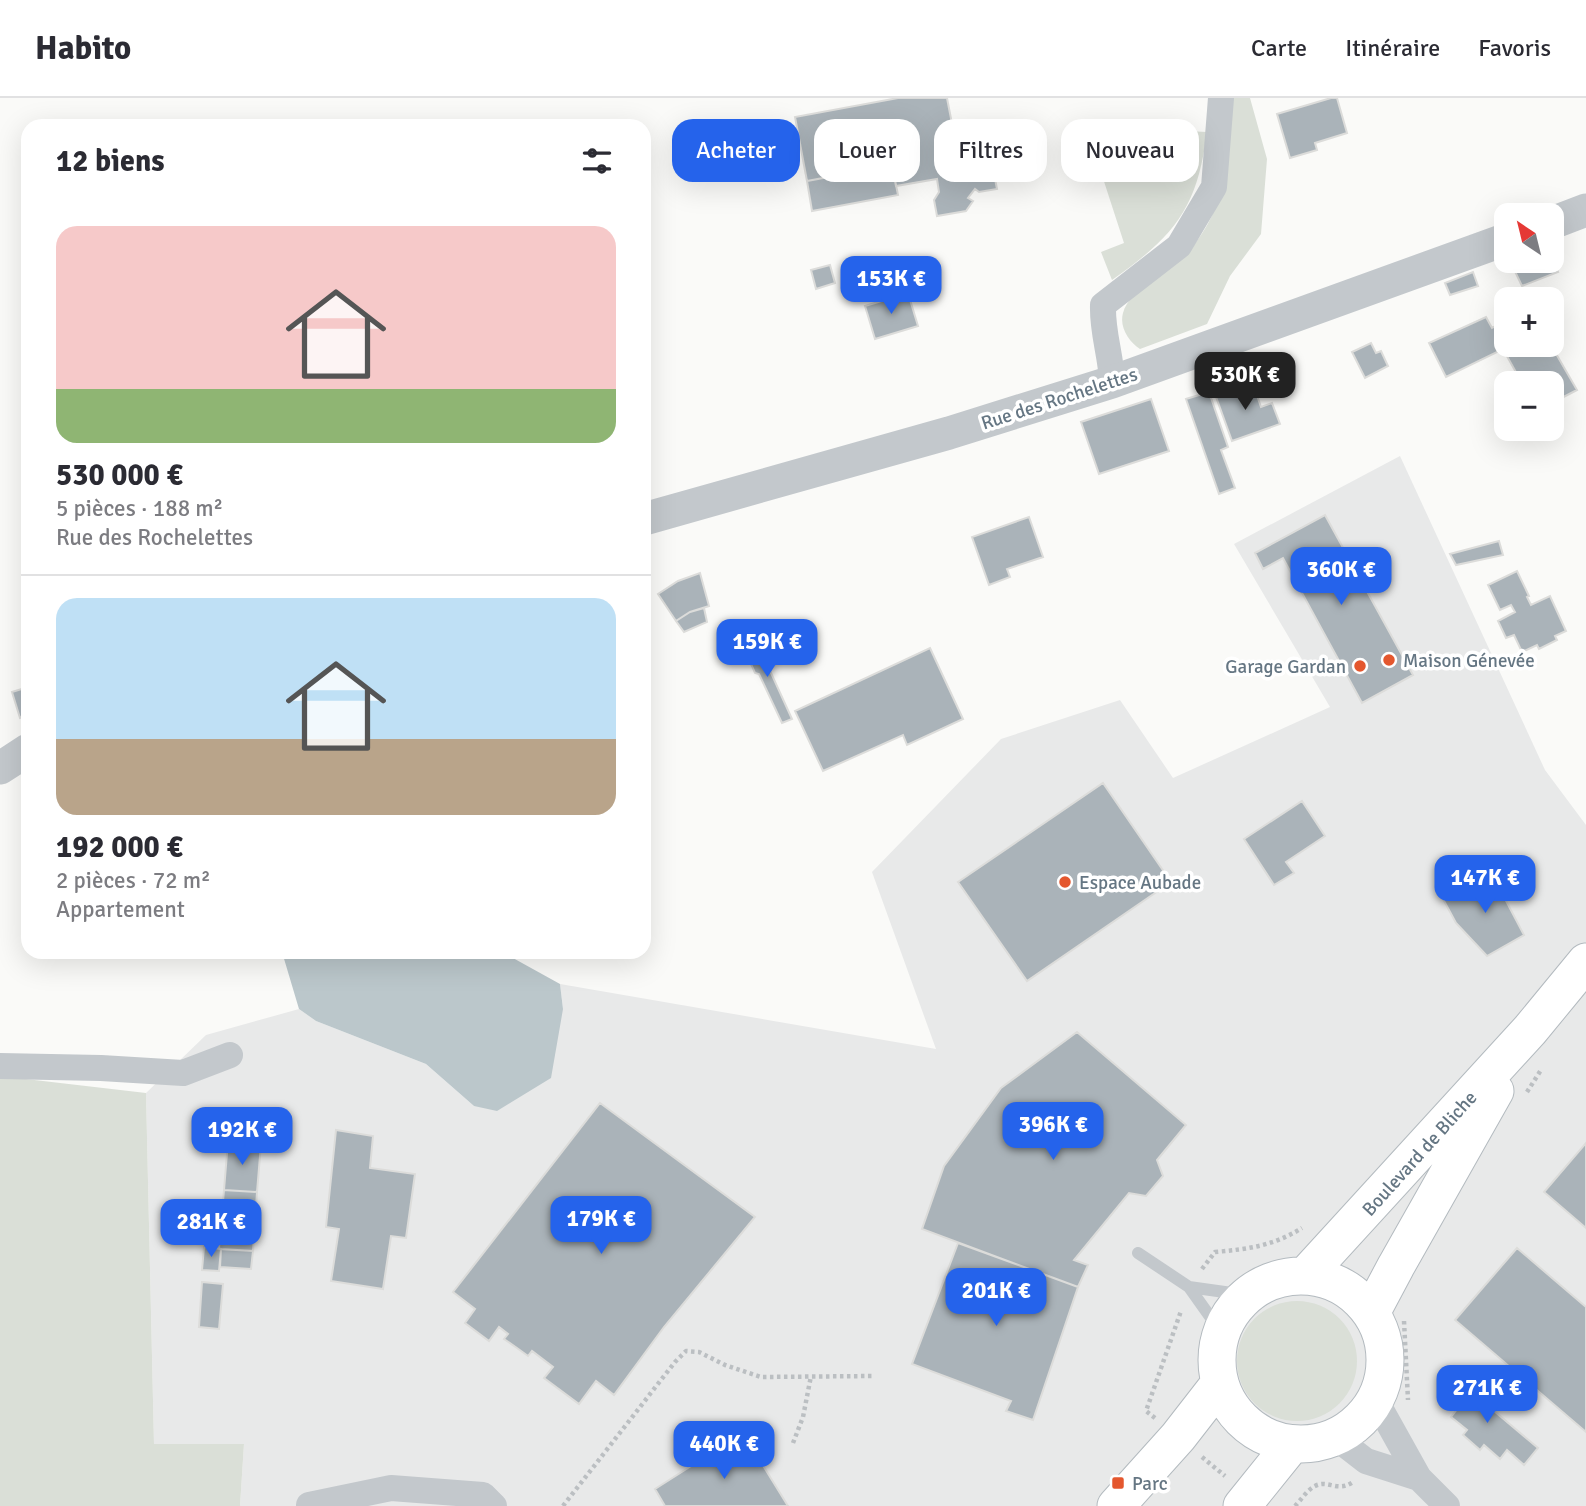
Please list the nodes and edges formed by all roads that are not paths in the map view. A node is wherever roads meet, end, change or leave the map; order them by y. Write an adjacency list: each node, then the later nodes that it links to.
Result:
1 (1220, 98): 5 (street)
2 (1586, 210): 3 (street)
3 (1564, 218)
4 (1494, 244): 5 (street, Rue des Rochelettes)
5 (1112, 382): 6 (street, Rue des Rochelettes)
6 (651, 517)
7 (21, 754): 8 (street)
8 (0, 768)
9 (1586, 962): 10 (main road, Boulevard de Bliche)
10 (1530, 1030): 14 (main road, Boulevard de Bliche); 17 (main road, Boulevard de Bliche)
11 (230, 1055): 12 (street)
12 (0, 1066)
13 (1138, 1253): 15 (lane)
14 (1306, 1275): 16 (main road); 17 (main road)
15 (1189, 1287): 16 (lane); 18 (lane)
16 (1246, 1296): 18 (main road)
17 (1371, 1313): 20 (main road)
18 (1221, 1332): 19 (main road)
19 (1220, 1383): 22 (main road); 27 (main road)
20 (1376, 1399): 21 (main road); 23 (street)
21 (1335, 1437): 22 (main road); 23 (street)
22 (1292, 1444): 24 (main road)
23 (1419, 1478): 28 (street)
24 (1246, 1501)
25 (309, 1504): 26 (street)
26 (494, 1506)
27 (1116, 1506)
28 (1447, 1506)

